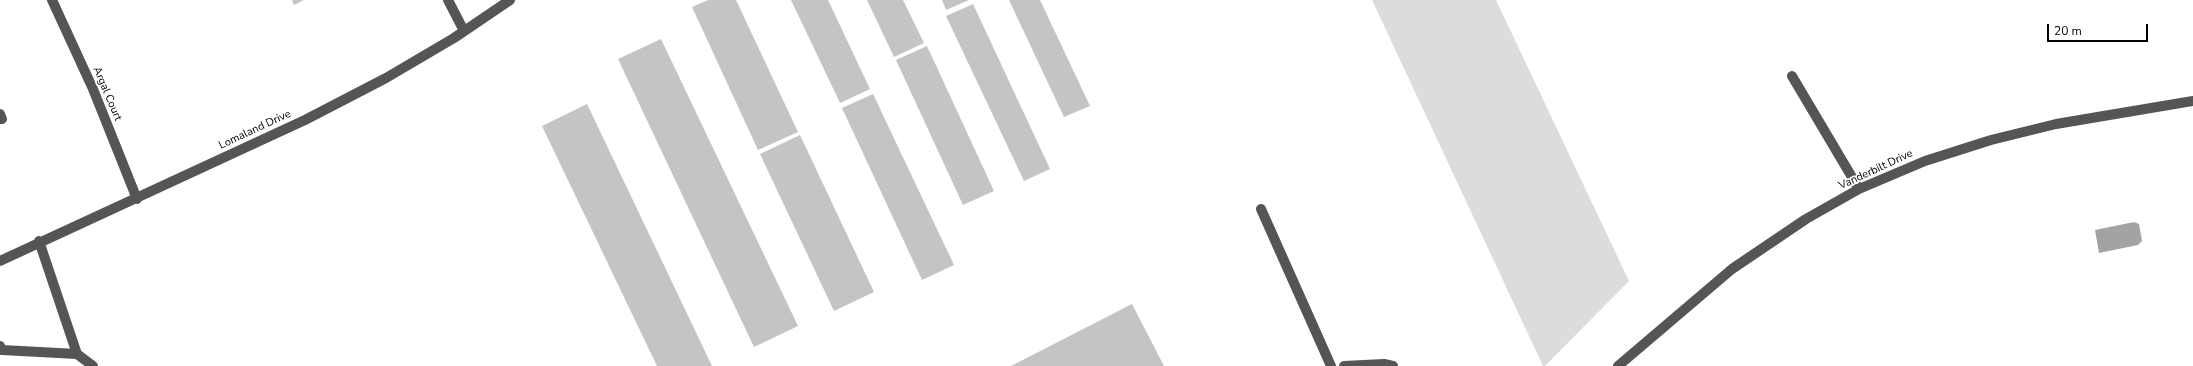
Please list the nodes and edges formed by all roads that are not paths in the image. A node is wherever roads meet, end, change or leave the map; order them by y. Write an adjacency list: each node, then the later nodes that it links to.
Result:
1 (52, 0): 10 (street, Argal Court)
2 (448, 0): 4 (street)
3 (510, 0): 4 (street, Lomaland Drive)
4 (464, 30): 10 (street, Lomaland Drive)
5 (1792, 76): 9 (street)
6 (2193, 101): 9 (street, Vanderbilt Drive)
7 (0, 114): 8 (street)
8 (0, 119)
9 (1859, 189): 20 (street, Vanderbilt Drive)
10 (137, 199): 12 (street, Lomaland Drive)
11 (1261, 209): 17 (street)
12 (39, 241): 13 (street, Lomaland Drive); 15 (street)
13 (0, 261)
14 (0, 346): 15 (street)
15 (77, 354): 16 (street)
16 (93, 366)
17 (1331, 366)
18 (1344, 366): 19 (street)
19 (1392, 366)
20 (1618, 366)

